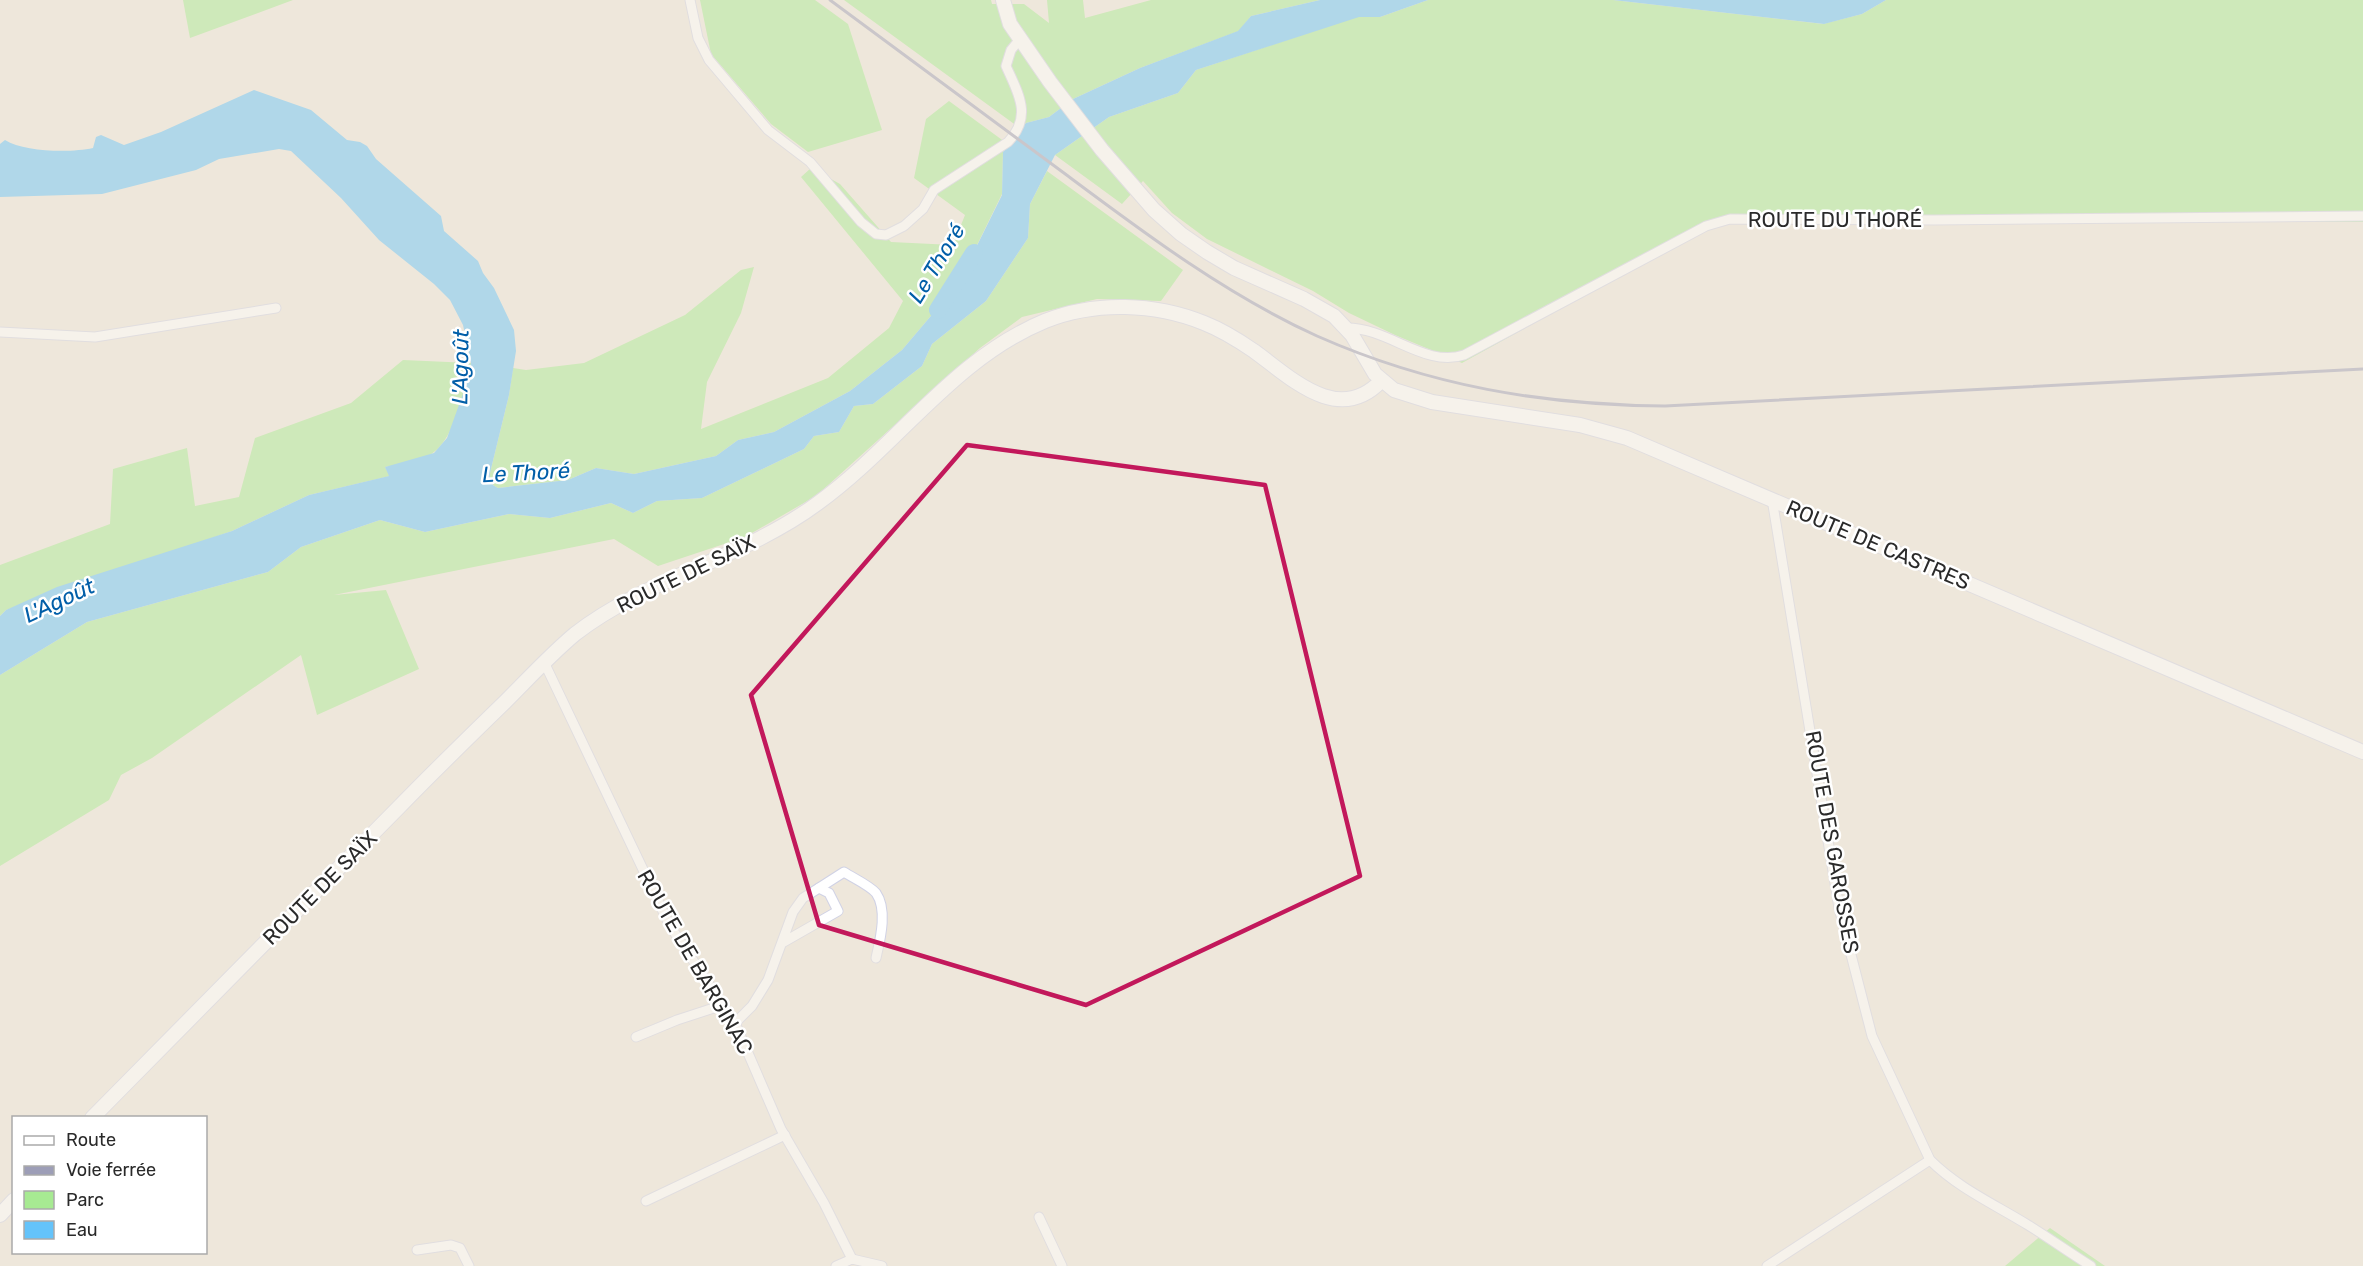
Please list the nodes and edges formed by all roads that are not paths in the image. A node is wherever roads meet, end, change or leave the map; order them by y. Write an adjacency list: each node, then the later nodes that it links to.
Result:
1 (690, 0): 3 (street)
2 (1003, 0): 3 (street)
3 (1020, 39): 6 (street)
4 (2363, 216): 6 (street, ROUTE DU THORÉ)
5 (276, 308): 7 (street)
6 (1347, 328): 8 (street)
7 (0, 332)
8 (1381, 381): 9 (street, ROUTE DE CASTRES); 10 (street, ROUTE DE SAÏX)
9 (1772, 499): 11 (street, ROUTE DE CASTRES); 20 (street, ROUTE DES GAROSSES)
10 (544, 663): 15 (street, ROUTE DE BARGINAC); 18 (street, ROUTE DE SAÏX)
11 (2363, 752)
12 (819, 888): 13 (street); 13 (street); 14 (street)
13 (782, 943): 16 (street)
14 (876, 958)
15 (723, 1005): 16 (street, ROUTE DE BARGINAC); 17 (street)
16 (735, 1023): 19 (street, ROUTE DE BARGINAC)
17 (636, 1037)
18 (94, 1116)
19 (785, 1135): 21 (street); 26 (street, ROUTE DE BARGINAC)
20 (1930, 1160): 31 (street); 32 (street, ROUTE DES GAROSSES)
21 (646, 1201)
22 (12, 1202): 23 (street)
23 (0, 1215)
24 (1039, 1217): 30 (street)
25 (417, 1250): 28 (street)
26 (852, 1259): 27 (street); 29 (street)
27 (877, 1265)
28 (469, 1266)
29 (836, 1266)
30 (1062, 1266)
31 (1767, 1266)
32 (2091, 1266)

